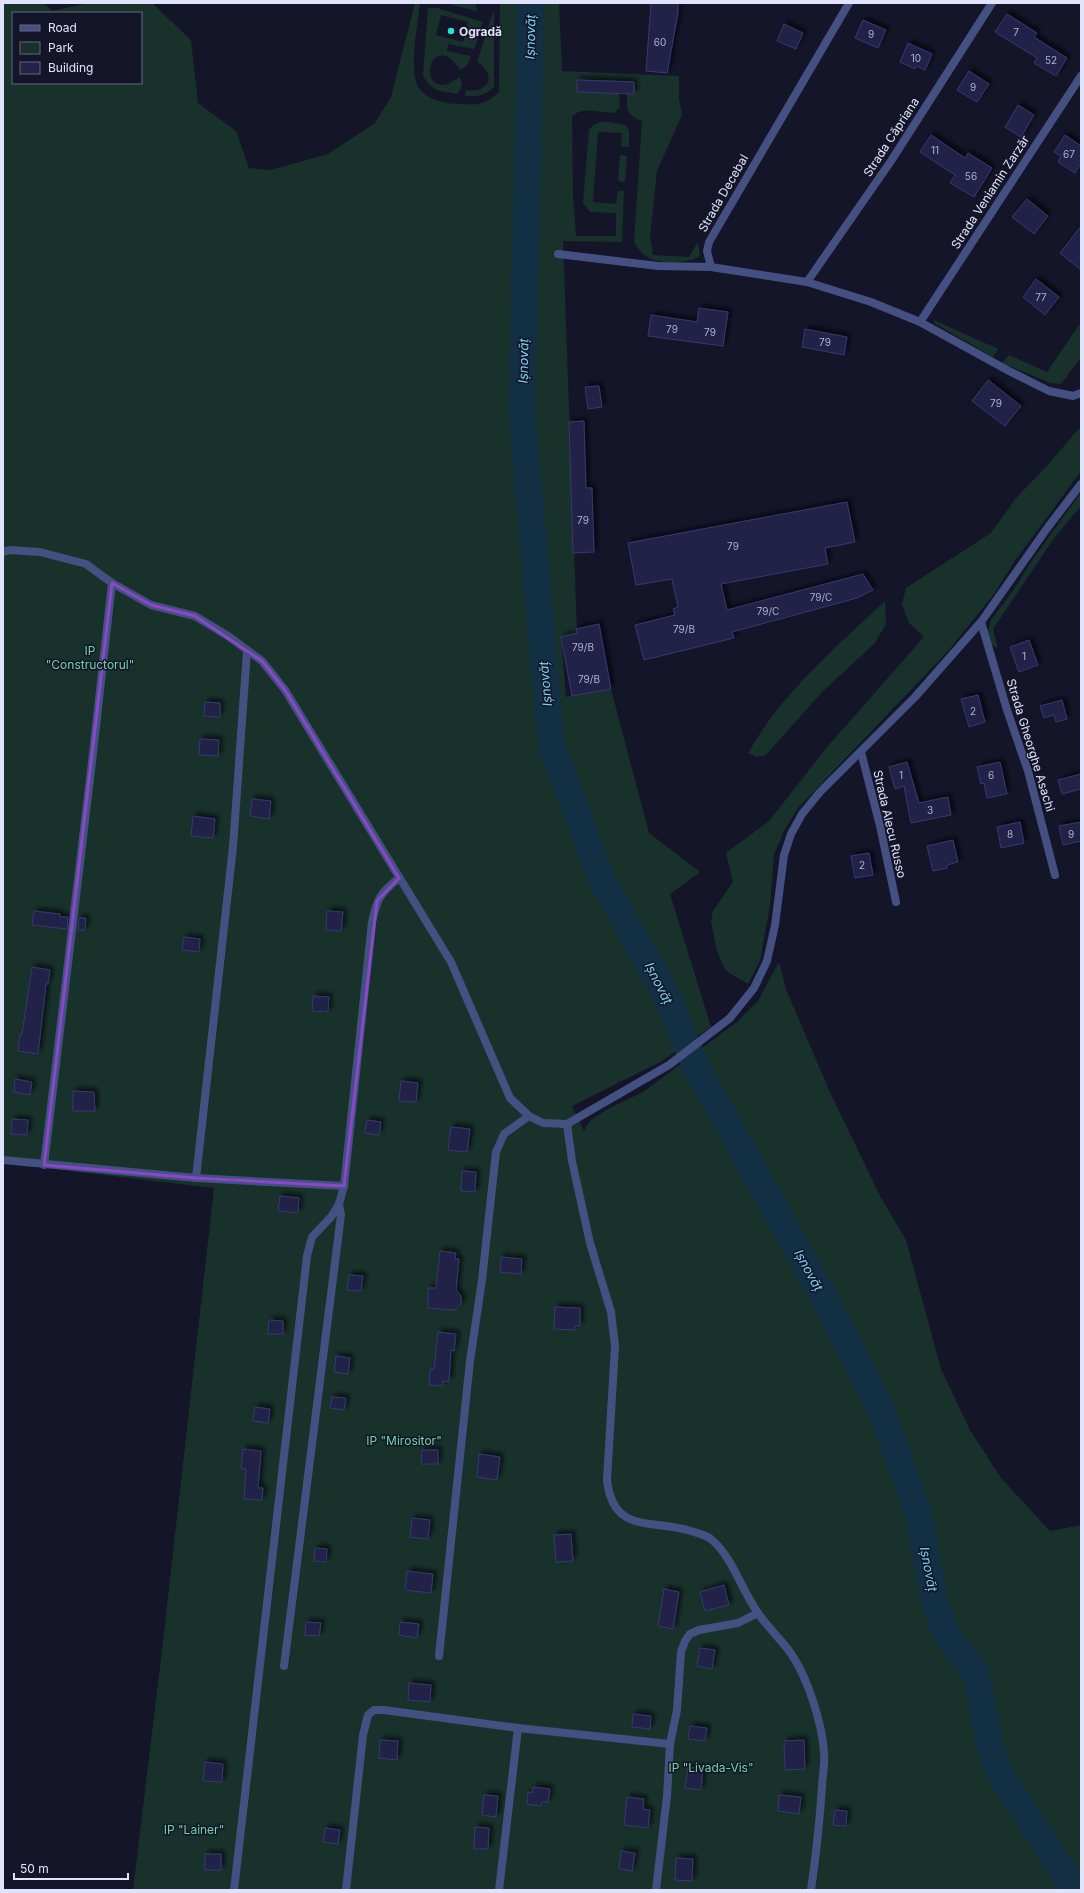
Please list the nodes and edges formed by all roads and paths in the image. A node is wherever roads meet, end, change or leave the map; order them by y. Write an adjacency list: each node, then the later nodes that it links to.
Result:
1 (849, 3): 5 (street, Strada Decebal)
2 (992, 3): 6 (street, Strada Căpriana)
3 (1081, 76): 7 (street, Strada Veniamin Zarzăr)
4 (558, 254): 5 (street)
5 (711, 267): 6 (street)
6 (807, 282): 7 (street)
7 (920, 322): 8 (street)
8 (1081, 393)
9 (1081, 484): 12 (street)
10 (3, 552): 11 (street)
11 (112, 583): 13 (street); 21 (street)
12 (981, 622): 14 (street); 15 (street, Strada Gheorghe Asachi)
13 (247, 651): 16 (street); 22 (street)
14 (861, 752): 17 (street, Strada Alecu Russo); 19 (street)
15 (1055, 875)
16 (399, 878): 18 (street); 23 (street)
17 (896, 902)
18 (529, 1116): 19 (street); 26 (street)
19 (567, 1124): 25 (street)
20 (3, 1160): 21 (street)
21 (44, 1165): 22 (street)
22 (196, 1178): 23 (street)
23 (344, 1186): 24 (street)
24 (339, 1204): 27 (street); 30 (street)
25 (758, 1613): 29 (street); 34 (street)
26 (439, 1656)
27 (284, 1666)
28 (518, 1728): 29 (street); 31 (street); 32 (street)
29 (670, 1744): 33 (street)
30 (234, 1890)
31 (346, 1890)
32 (499, 1890)
33 (656, 1890)
34 (811, 1890)

